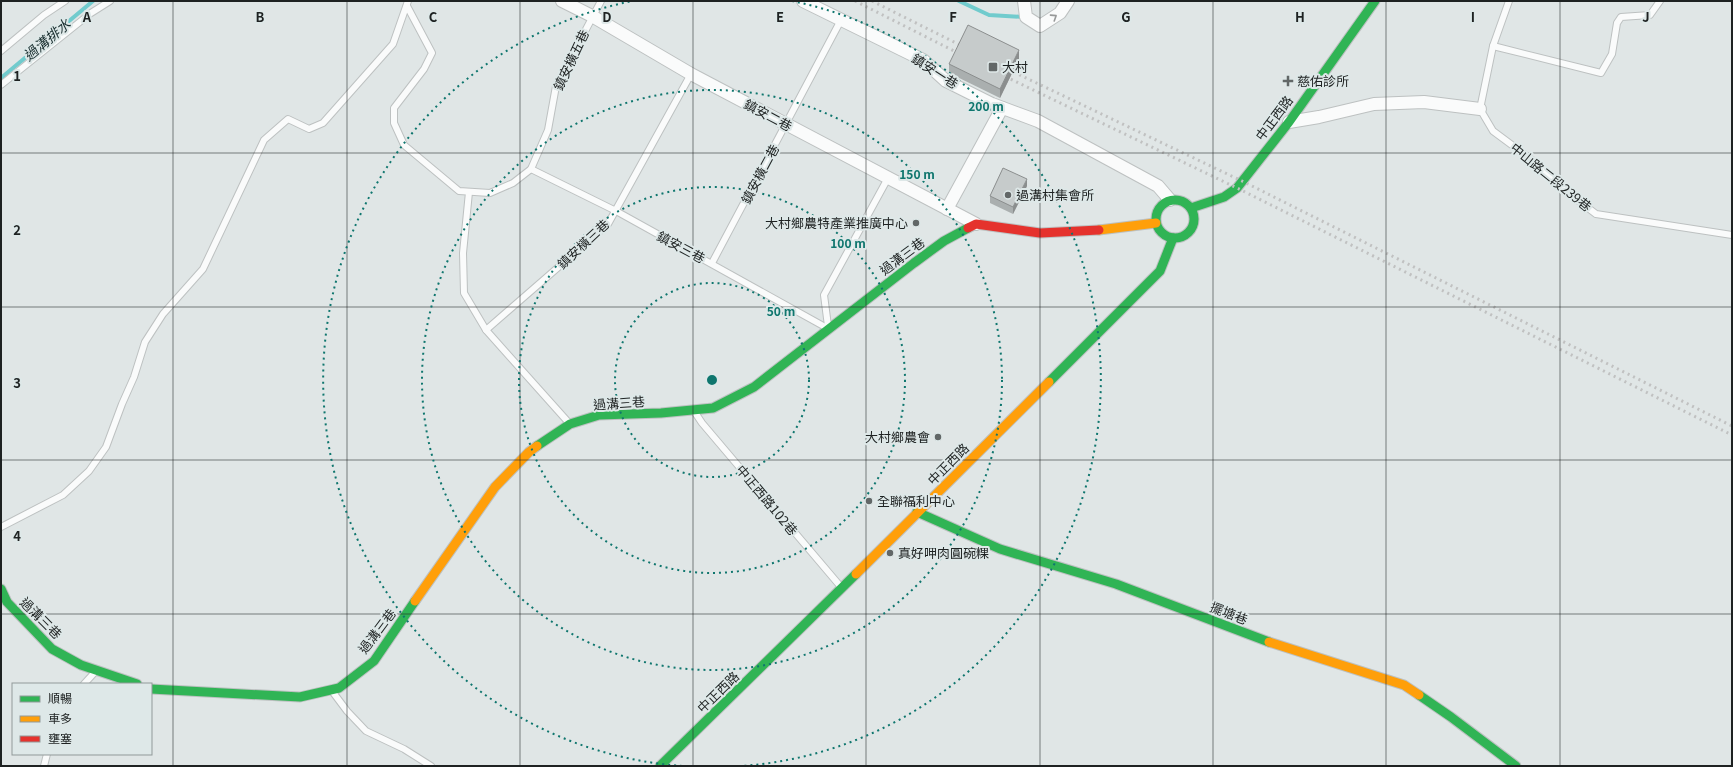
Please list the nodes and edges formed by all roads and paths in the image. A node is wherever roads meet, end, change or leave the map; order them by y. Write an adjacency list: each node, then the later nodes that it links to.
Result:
1 (65, 1): 15 (lane)
2 (110, 1): 17 (lane)
3 (562, 1): 12 (street, 鎮安二巷)
4 (601, 1): 12 (lane, 鎮安橫五巷)
5 (803, 1): 13 (street, 鎮安一巷)
6 (1024, 1): 7 (street, one-way to 7)
7 (1068, 1)
8 (1375, 1): 20 (street, 中正西路)
9 (1509, 1): 14 (lane)
10 (1660, 1): 14 (lane)
11 (407, 4): 24 (lane, 鎮安橫五巷); 39 (lane)
12 (592, 16): 16 (street, 鎮安二巷); 22 (lane, 鎮安橫五巷)
13 (841, 20): 18 (street, 鎮安一巷); 21 (lane, 鎮安橫二巷)
14 (1493, 46): 19 (lane)
15 (1, 50)
16 (691, 74): 21 (street, 鎮安二巷); 28 (lane, 鎮安橫三巷)
17 (1, 85)
18 (1002, 108): 25 (street, 鎮安一巷); 27 (street)
19 (1480, 109): 20 (street); 31 (lane, 中山路二段239巷)
20 (1289, 122): 26 (street, 中正西路)
21 (786, 124): 23 (street, 鎮安二巷); 33 (lane, 鎮安橫二巷)
22 (531, 168): 24 (lane, 鎮安橫五巷); 28 (lane, 鎮安三巷)
23 (888, 178): 27 (street, 鎮安二巷); 34 (lane)
24 (469, 192): 35 (lane)
25 (1170, 200): 26 (street); 29 (street)
26 (1191, 208): 32 (street)
27 (947, 209): 30 (street, 鎮安二巷)
28 (616, 211): 33 (lane, 鎮安三巷); 35 (lane, 鎮安橫三巷)
29 (1156, 223): 30 (street); 32 (street)
30 (976, 224): 34 (street, 過溝三巷)
31 (1732, 234)
32 (1173, 238): 38 (street, 中正西路)
33 (712, 263): 34 (lane, 鎮安三巷)
34 (829, 329): 36 (street, 過溝三巷)
35 (486, 330): 37 (lane)
36 (694, 410): 37 (street, 過溝三巷); 41 (lane, 中正西路102巷)
37 (570, 424): 46 (street, 過溝三巷)
38 (917, 512): 41 (street, 中正西路); 51 (street, 擺塘巷)
39 (1, 528)
40 (1, 588): 42 (street, 過溝三巷)
41 (842, 588): 50 (street, 中正西路)
42 (96, 670): 43 (lane); 44 (street, 過溝三巷)
43 (85, 683)
44 (133, 683)
45 (152, 689): 46 (street, 過溝三巷)
46 (332, 690): 49 (lane)
47 (47, 755): 48 (lane)
48 (44, 766)
49 (431, 766)
50 (660, 766)
51 (1516, 766)

